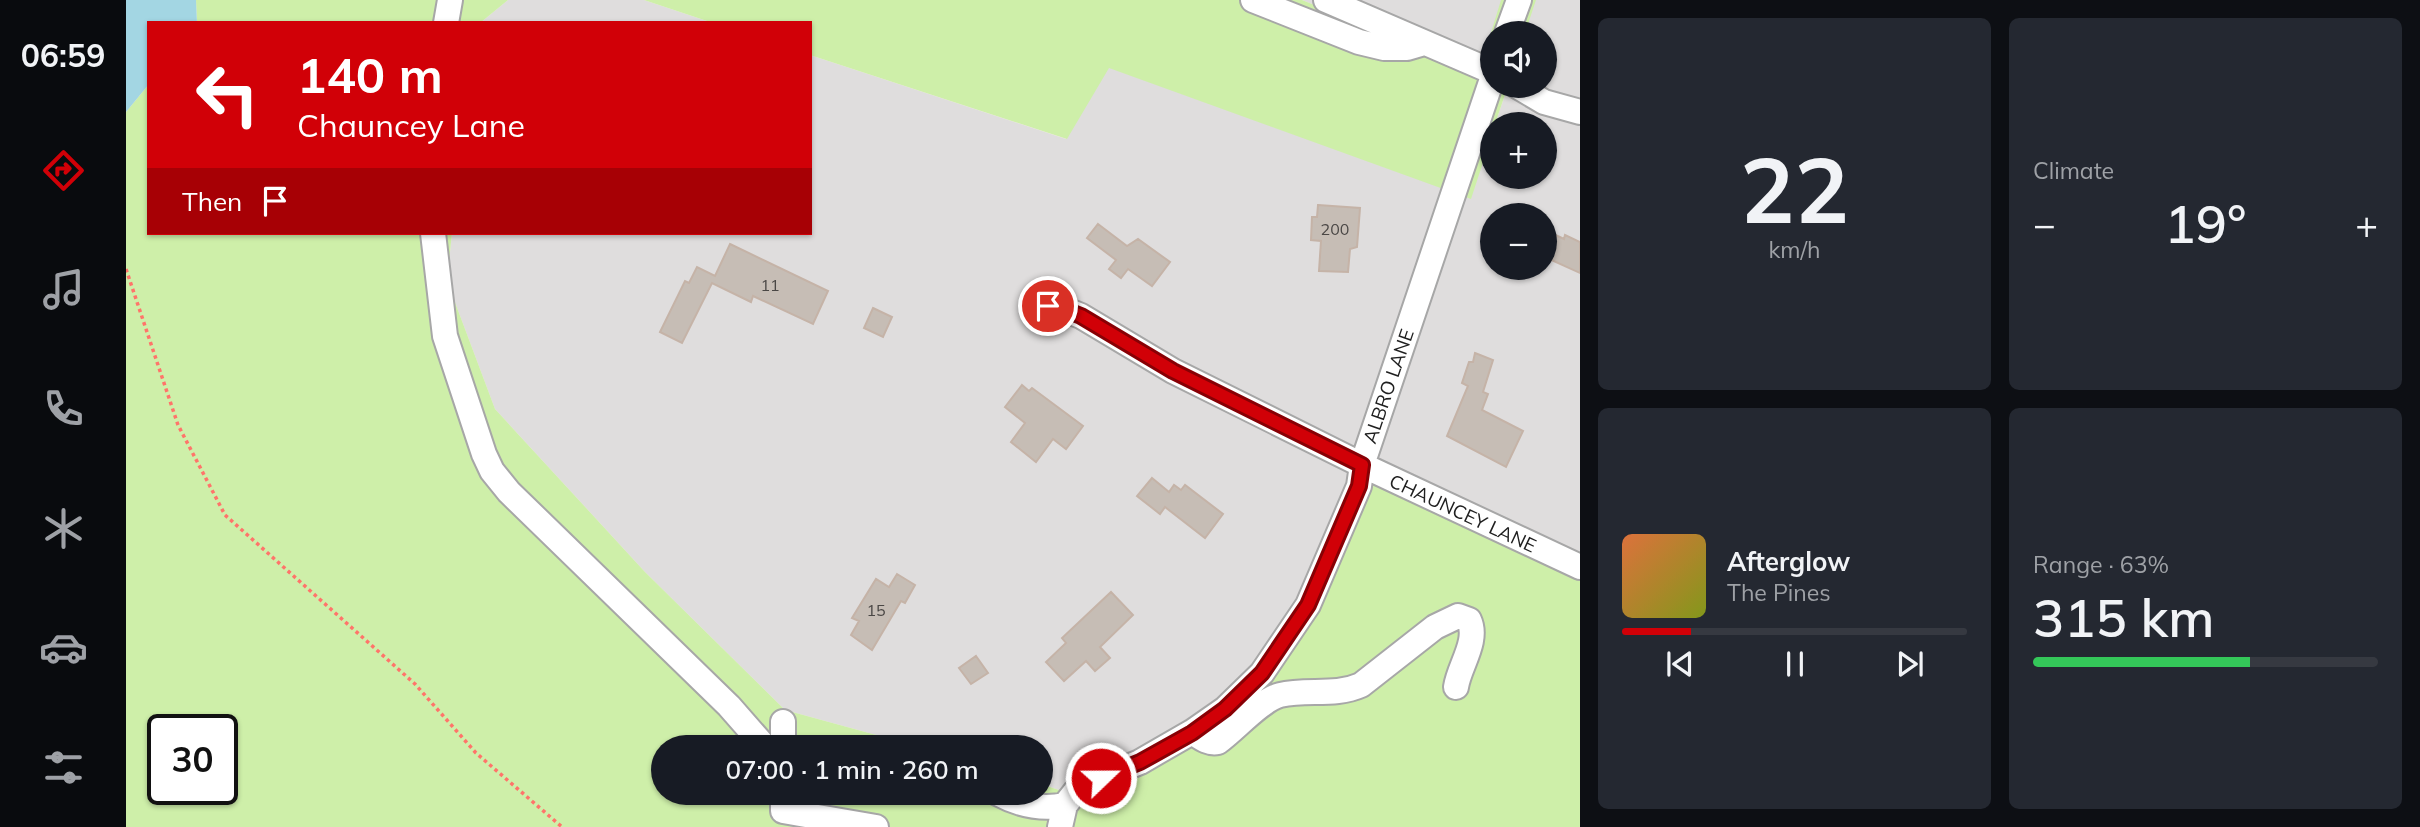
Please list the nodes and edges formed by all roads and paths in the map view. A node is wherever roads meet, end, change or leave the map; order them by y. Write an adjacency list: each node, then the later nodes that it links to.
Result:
1 (450, 0): 5 (street)
2 (1253, 0): 7 (street)
3 (1326, 0): 7 (street)
4 (1519, 0): 6 (street)
5 (446, 21)
6 (1511, 21)
7 (1424, 43): 8 (street)
8 (1480, 68)
9 (1485, 98): 15 (street, ALBRO LANE)
10 (1537, 98): 11 (street)
11 (1580, 113)
12 (433, 235): 20 (street)
13 (126, 269): 25 (path)
14 (1048, 306): 15 (street, CHAUNCEY LANE)
15 (1362, 465): 16 (street, CHAUNCEY LANE); 19 (street, ALBRO LANE)
16 (1580, 567)
17 (1456, 687): 19 (street)
18 (783, 722): 21 (street)
19 (1192, 733): 24 (street, ALBRO LANE)
20 (754, 735)
21 (783, 735)
22 (1026, 805): 24 (street)
23 (782, 810): 26 (street)
24 (1062, 816)
25 (562, 827)
26 (876, 827)

